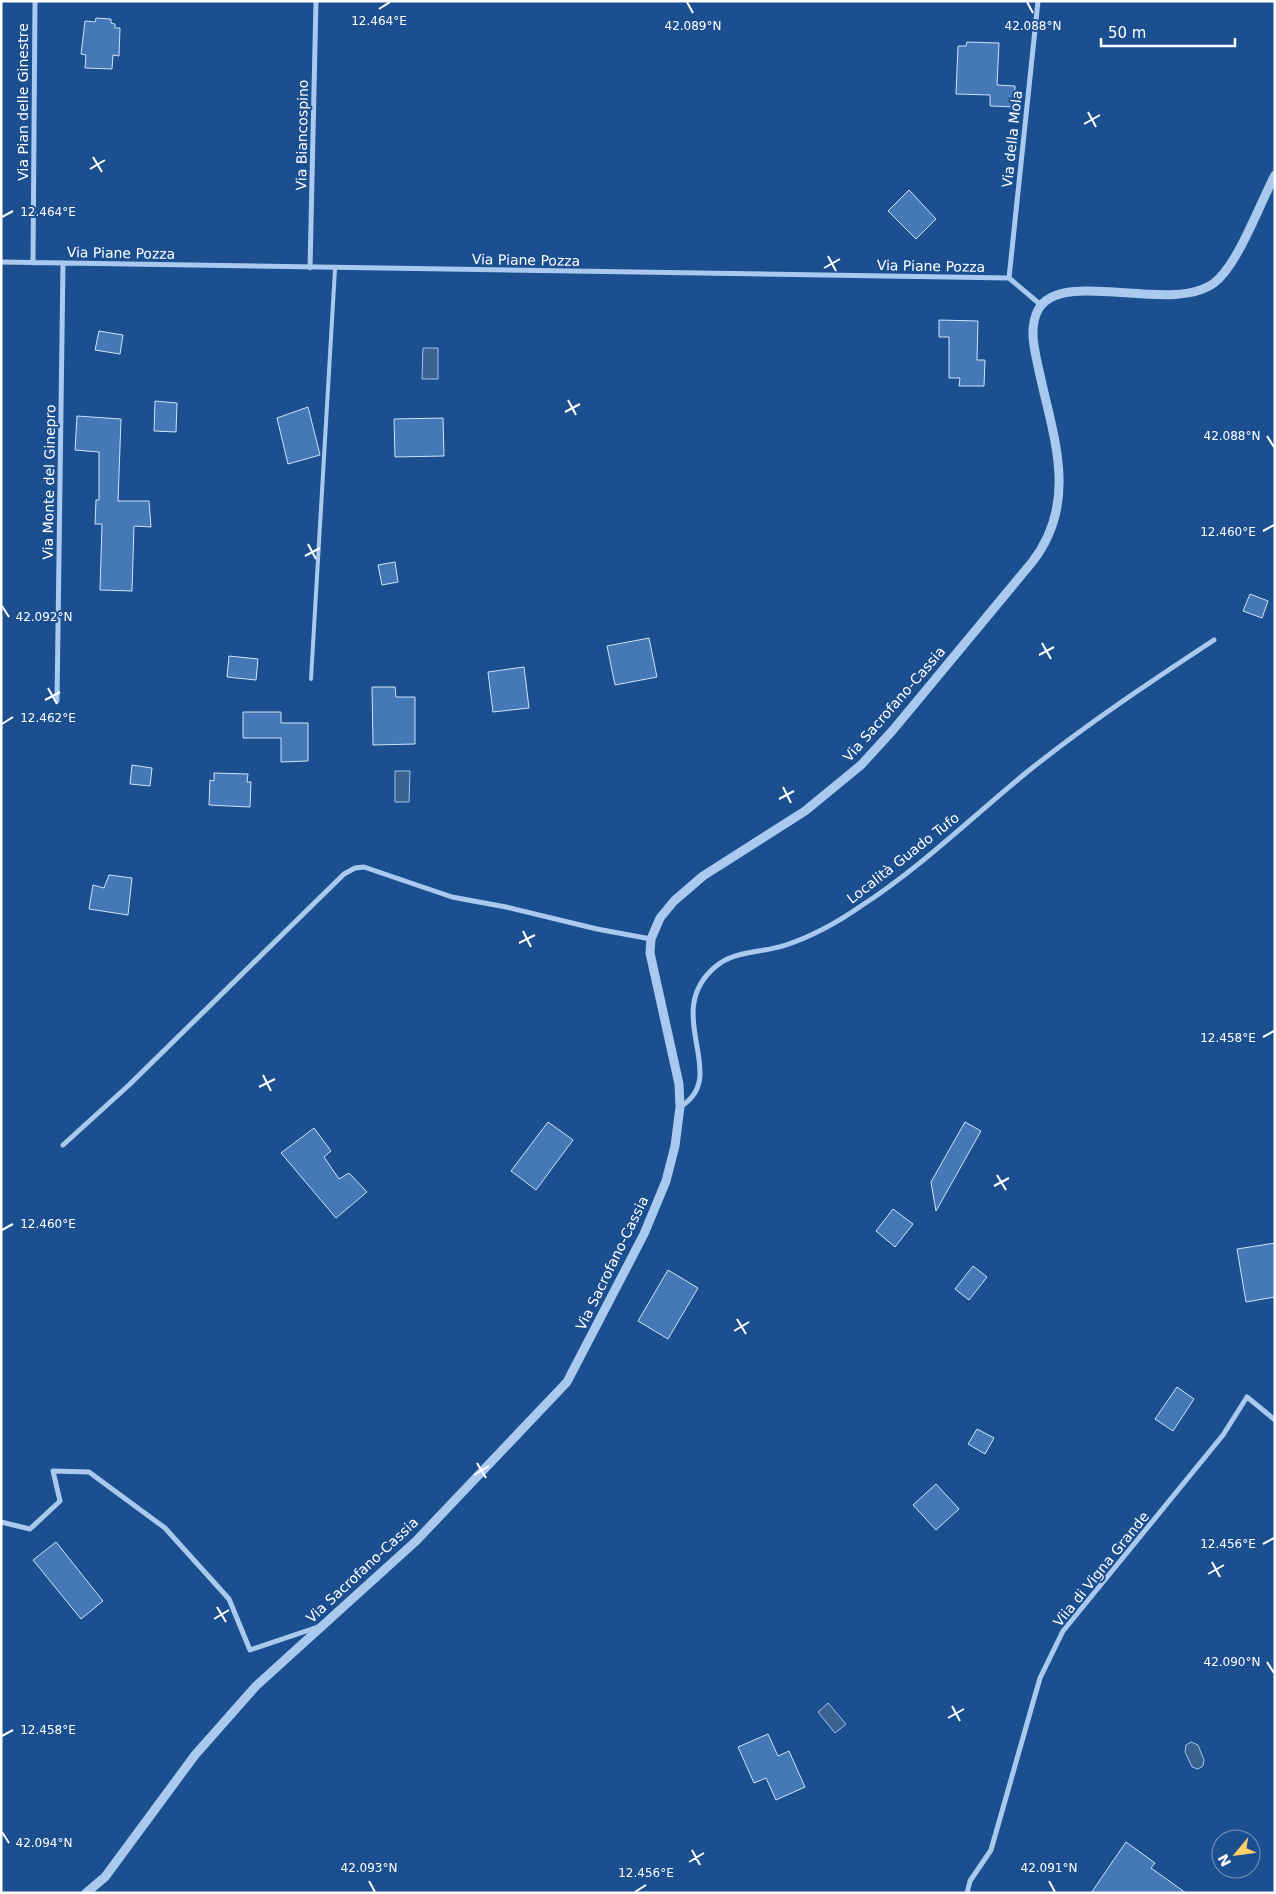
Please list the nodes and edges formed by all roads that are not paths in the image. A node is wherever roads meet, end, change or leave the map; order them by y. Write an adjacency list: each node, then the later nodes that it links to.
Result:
1 (35, 1): 6 (street, Via Pian delle Ginestre)
2 (316, 1): 8 (street, Via Biancospino)
3 (1038, 1): 10 (street, Via della Mola)
4 (1275, 175): 11 (street)
5 (1, 262): 6 (street, Via Piane Pozza)
6 (34, 263): 7 (street, Via Piane Pozza)
7 (63, 263): 8 (street, Via Piane Pozza); 14 (street, Via Monte del Ginepro)
8 (310, 268): 9 (street, Via Piane Pozza)
9 (335, 269): 10 (street, Via Piane Pozza); 13 (lane)
10 (1009, 278): 11 (street)
11 (1041, 305): 15 (street, Via Sacrofano-Cassia)
12 (1214, 640): 16 (street, Località Guado Tufo)
13 (311, 679)
14 (57, 701)
15 (651, 938): 16 (street, Via Sacrofano-Cassia); 17 (street)
16 (680, 1107): 20 (street, Via Sacrofano-Cassia)
17 (63, 1145)
18 (1275, 1420): 22 (street, Viia di Vigna Grande)
19 (1, 1522): 20 (street)
20 (323, 1625): 21 (street, Via Sacrofano-Cassia)
21 (86, 1893)
22 (967, 1893)

